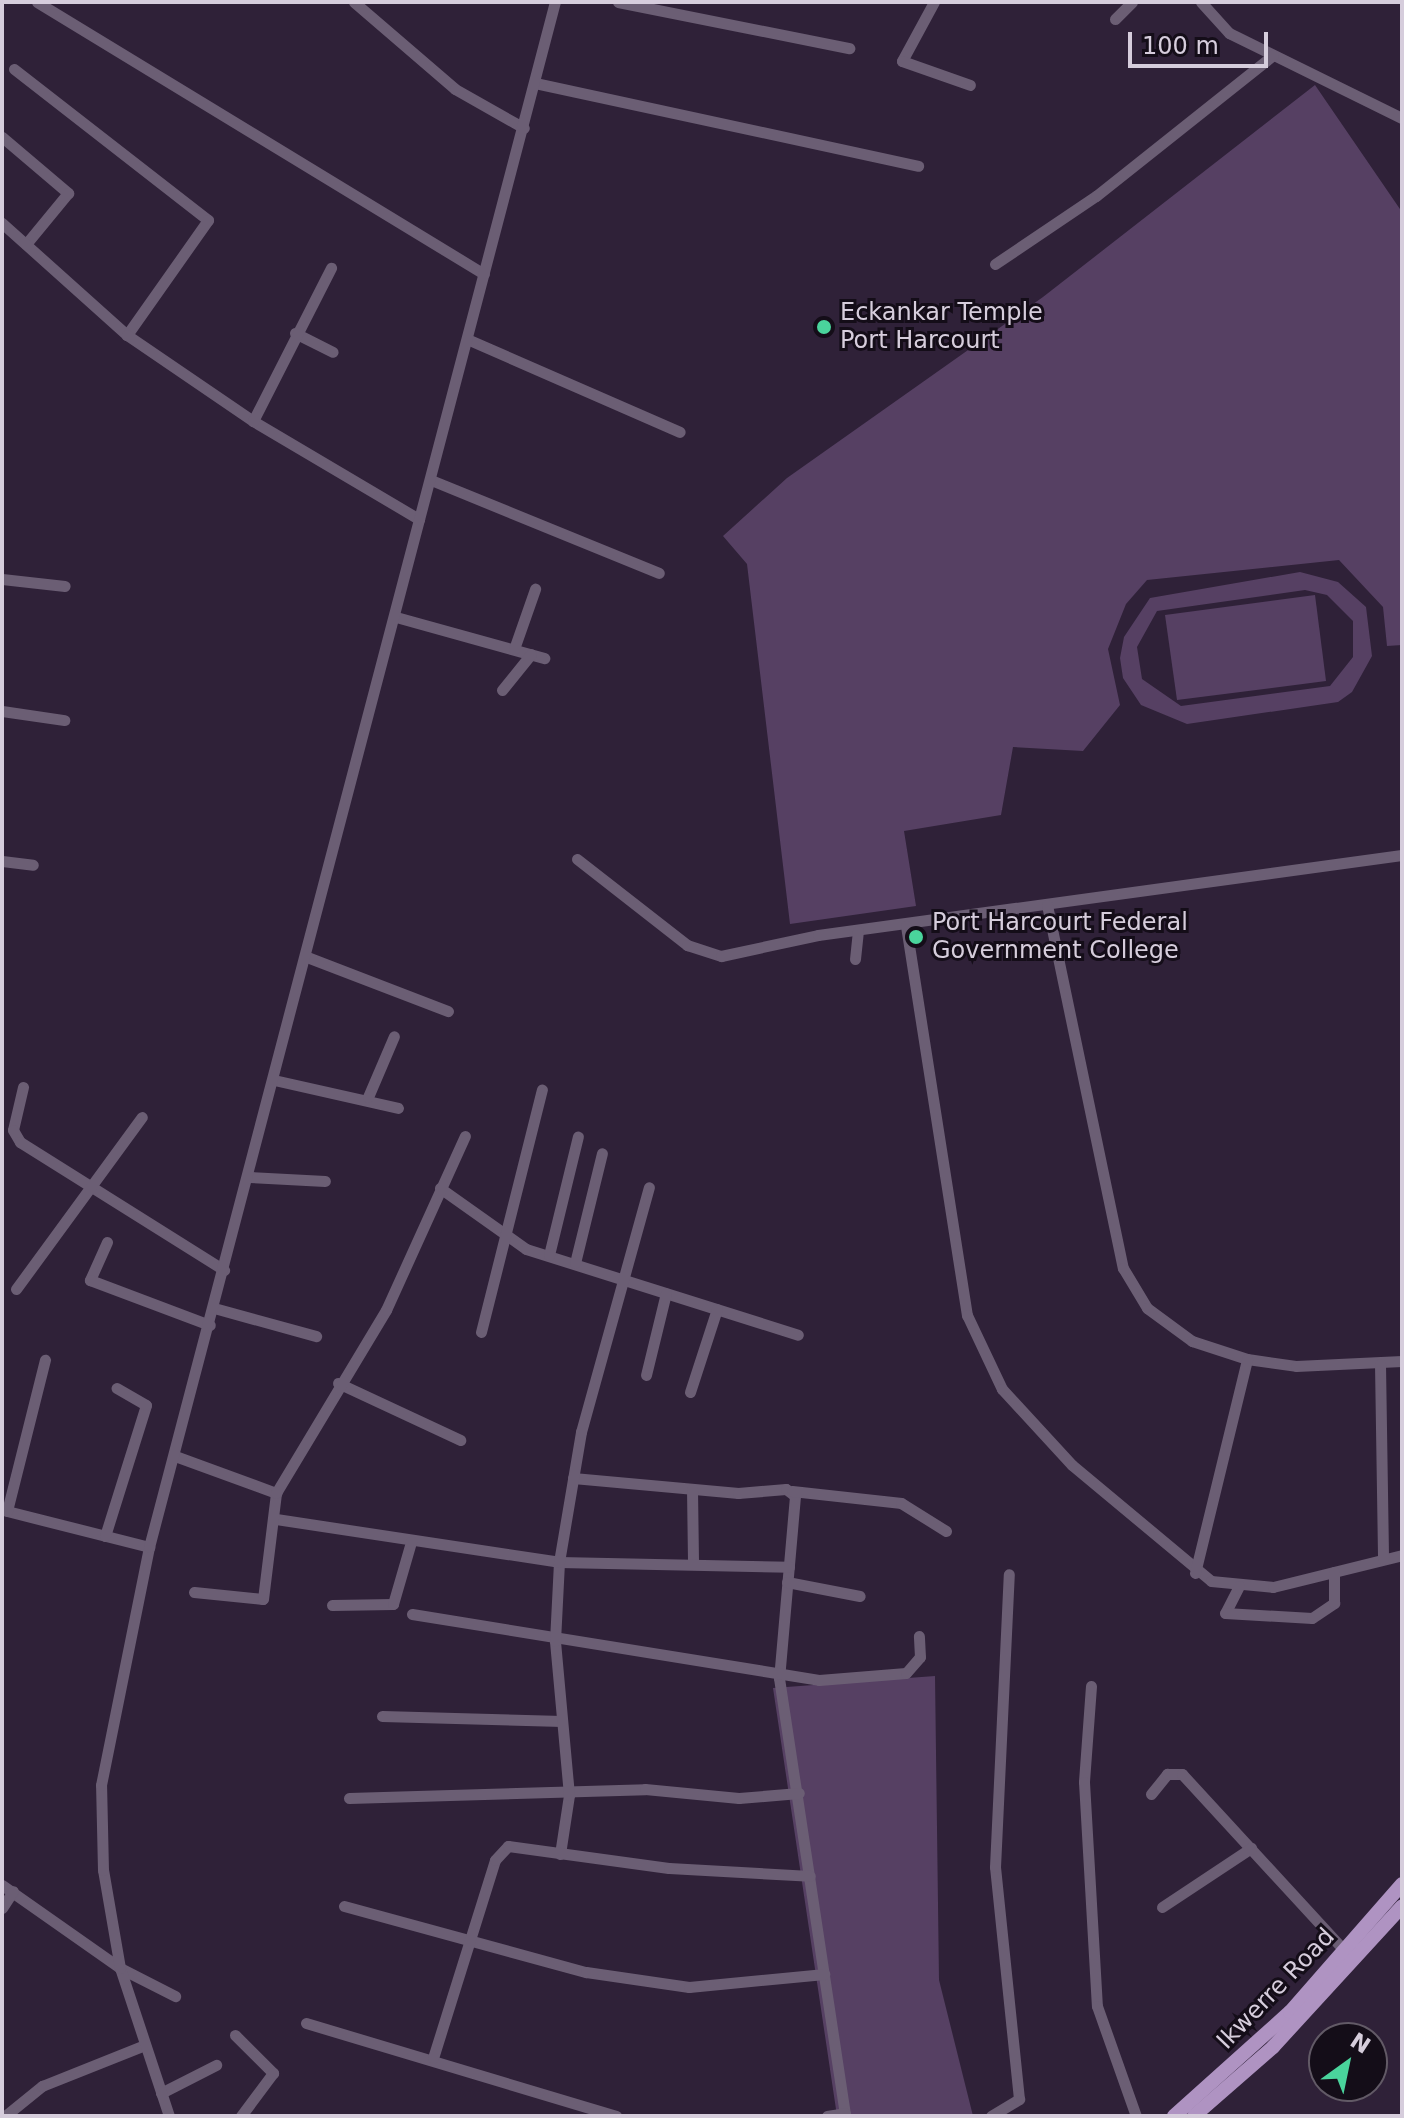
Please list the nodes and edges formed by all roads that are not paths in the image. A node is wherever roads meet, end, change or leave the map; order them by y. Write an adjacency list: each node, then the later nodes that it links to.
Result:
1 (37, 2): 22 (street)
2 (354, 2): 15 (street)
3 (555, 2): 12 (street)
4 (618, 2): 9 (street)
5 (934, 2): 13 (street)
6 (1132, 2): 8 (street)
7 (1201, 2): 10 (street)
8 (1115, 19)
9 (849, 48)
10 (1273, 55): 14 (street); 20 (street)
11 (14, 69): 24 (street)
12 (535, 83): 15 (street); 17 (street)
13 (970, 85)
14 (1402, 118)
15 (524, 128): 22 (street)
16 (2, 137): 19 (street)
17 (918, 166)
18 (2, 223): 19 (street)
19 (26, 244): 24 (street)
20 (995, 264)
21 (331, 268): 23 (street)
22 (484, 274): 25 (street)
23 (295, 333): 26 (street); 27 (street)
24 (127, 335): 27 (street)
25 (467, 339): 28 (street); 29 (street)
26 (333, 352)
27 (253, 421): 30 (street)
28 (680, 432)
29 (431, 480): 30 (street); 31 (street)
30 (419, 519): 35 (street)
31 (659, 573)
32 (2, 579): 33 (street)
33 (65, 586)
34 (535, 589): 36 (street)
35 (396, 617): 36 (street); 49 (street)
36 (514, 649): 37 (street)
37 (531, 654): 38 (street); 39 (street)
38 (544, 658)
39 (502, 690)
40 (2, 711): 41 (street)
41 (64, 720)
42 (1402, 855): 46 (street)
43 (577, 859): 48 (street)
44 (2, 861): 45 (street)
45 (33, 865)
46 (1047, 905): 47 (street); 81 (street)
47 (906, 926): 48 (street); 107 (street)
48 (858, 931): 50 (street)
49 (307, 957): 51 (street); 53 (street)
50 (855, 959)
51 (448, 1011)
52 (394, 1036): 56 (street)
53 (274, 1080): 56 (street); 62 (street)
54 (23, 1087): 64 (street)
55 (542, 1090): 67 (street)
56 (368, 1097): 57 (street)
57 (398, 1108)
58 (142, 1117): 64 (street)
59 (465, 1136): 66 (street)
60 (578, 1136): 69 (street)
61 (602, 1153): 70 (street)
62 (249, 1177): 63 (street); 71 (street)
63 (325, 1181)
64 (97, 1184): 71 (street); 73 (street)
65 (649, 1187): 72 (street)
66 (440, 1188): 67 (street); 86 (street)
67 (506, 1237): 69 (street); 78 (street)
68 (107, 1242): 77 (street)
69 (549, 1255): 70 (street)
70 (575, 1263): 72 (street)
71 (224, 1270): 75 (street)
72 (622, 1278): 74 (street); 91 (street)
73 (16, 1289)
74 (666, 1293): 76 (street); 85 (street)
75 (214, 1308): 77 (street); 80 (street)
76 (717, 1309): 79 (street); 88 (street)
77 (210, 1325): 90 (street)
78 (481, 1332)
79 (798, 1335)
80 (316, 1336)
81 (1247, 1359): 84 (street); 107 (street)
82 (45, 1360): 95 (street)
83 (1402, 1361): 84 (street)
84 (1380, 1364): 102 (street)
85 (646, 1375)
86 (338, 1383): 89 (street); 94 (street)
87 (117, 1388): 98 (street)
88 (690, 1392)
89 (460, 1440)
90 (175, 1456): 94 (street); 100 (street)
91 (573, 1478): 92 (street); 103 (street)
92 (692, 1489): 93 (street); 104 (street)
93 (792, 1491): 97 (street); 105 (street)
94 (276, 1493): 96 (street)
95 (4, 1511): 98 (street)
96 (276, 1519): 99 (street); 111 (street)
97 (946, 1531)
98 (105, 1536): 100 (street)
99 (411, 1542): 103 (street); 113 (street)
100 (149, 1547): 136 (street)
101 (1402, 1555): 102 (street)
102 (1383, 1559): 106 (street)
103 (559, 1562): 104 (street); 116 (street)
104 (693, 1564): 105 (street)
105 (789, 1567): 109 (street)
106 (1334, 1572): 110 (street); 110 (street)
107 (1195, 1573): 110 (street)
108 (1009, 1574): 151 (street)
109 (787, 1582): 112 (street); 117 (street)
110 (1239, 1586)
111 (194, 1592)
112 (860, 1596)
113 (332, 1605)
114 (412, 1614): 116 (street)
115 (919, 1636): 117 (street)
116 (555, 1641): 117 (street); 120 (street)
117 (779, 1678): 121 (street)
118 (1091, 1686): 152 (street)
119 (382, 1716): 120 (street)
120 (562, 1721): 123 (street)
121 (799, 1793): 123 (street); 127 (street)
122 (1151, 1794): 125 (street)
123 (569, 1795): 124 (street); 126 (street)
124 (349, 1798)
125 (1251, 1848): 132 (street); 135 (street)
126 (560, 1854): 127 (street); 134 (street)
127 (810, 1876): 137 (street)
128 (1402, 1884): 135 (main road, Ikwerre Road)
129 (7, 1888): 133 (street); 136 (street)
130 (344, 1906): 134 (street)
131 (1402, 1906): 154 (main road, Ikwerre Road)
132 (1162, 1907)
133 (2, 1908)
134 (468, 1936): 137 (street); 142 (street)
135 (1345, 1951): 153 (main road, Ikwerre Road)
136 (120, 1968): 138 (street); 141 (street)
137 (824, 1974): 145 (street)
138 (175, 1996)
139 (306, 2023): 142 (street)
140 (235, 2035): 148 (street)
141 (145, 2045): 144 (street); 146 (street)
142 (433, 2058): 149 (street)
143 (216, 2065): 144 (street)
144 (161, 2093): 147 (street)
145 (845, 2114): 150 (street)
146 (5, 2116)
147 (169, 2116)
148 (241, 2116)
149 (616, 2116)
150 (827, 2116)
151 (991, 2116)
152 (1136, 2116)
153 (1174, 2116)
154 (1194, 2116)

